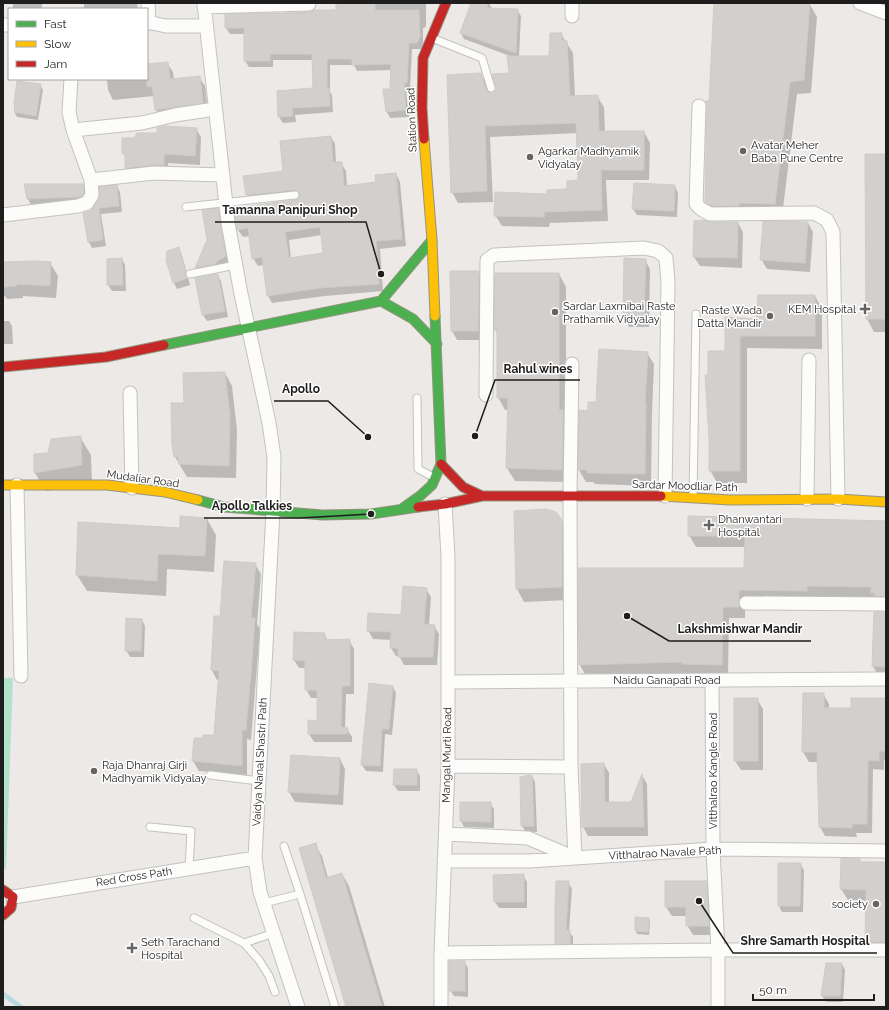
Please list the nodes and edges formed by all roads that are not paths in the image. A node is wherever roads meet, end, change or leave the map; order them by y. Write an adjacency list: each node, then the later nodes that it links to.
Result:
1 (148, 3): 7 (street)
2 (446, 3): 9 (street, Station Road)
3 (860, 3): 6 (street)
4 (309, 4): 5 (street)
5 (204, 5): 8 (street, Vaidya Nanal Shastri Path)
6 (886, 14)
7 (148, 22): 8 (street)
8 (206, 26): 13 (street, Vaidya Nanal Shastri Path)
9 (431, 38): 11 (lane); 21 (street, Station Road)
10 (71, 80): 14 (street)
11 (491, 88)
12 (699, 106): 44 (street)
13 (215, 109): 14 (street); 15 (street, Vaidya Nanal Shastri Path)
14 (73, 130): 16 (street)
15 (223, 175): 16 (street); 18 (street, Vaidya Nanal Shastri Path)
16 (91, 180): 20 (street)
17 (295, 195): 18 (lane)
18 (226, 204): 19 (lane); 22 (street, Vaidya Nanal Shastri Path)
19 (186, 208)
20 (3, 215)
21 (432, 240): 24 (street); 27 (street, Station Road)
22 (236, 265): 23 (lane); 26 (street, Vaidya Nanal Shastri Path)
23 (190, 274)
24 (381, 301): 26 (street); 27 (street)
25 (696, 314): 42 (lane)
26 (248, 327): 30 (street); 48 (street, Vaidya Nanal Shastri Path)
27 (437, 344): 34 (street, Station Road)
28 (809, 360): 43 (street)
29 (572, 364): 39 (street)
30 (3, 367)
31 (130, 393): 38 (street)
32 (486, 395): 41 (street)
33 (417, 398): 35 (lane)
34 (441, 464): 35 (street); 40 (street, Sardar Moodliar Path)
35 (435, 478): 47 (street)
36 (3, 485): 37 (street, Mudaliar Road)
37 (17, 485): 38 (street, Mudaliar Road); 51 (street)
38 (132, 488): 48 (street, Mudaliar Road)
39 (570, 495): 40 (street, Sardar Moodliar Path); 41 (street, Sardar Moodliar Path); 54 (street)
40 (482, 496): 46 (street, Sardar Moodliar Path)
41 (664, 496): 42 (street, Sardar Moodliar Path)
42 (693, 498): 43 (street, Sardar Moodliar Path)
43 (807, 499): 44 (street, Sardar Moodliar Path)
44 (838, 499): 45 (street, Sardar Moodliar Path)
45 (886, 502)
46 (444, 504): 47 (street, Mudaliar Road); 55 (street, Mangal Murti Road)
47 (403, 508): 48 (street, Mudaliar Road)
48 (273, 511): 59 (street, Vaidya Nanal Shastri Path)
49 (746, 603): 50 (street)
50 (886, 604)
51 (21, 676)
52 (886, 679): 53 (street, Naidu Ganapati Road)
53 (712, 680): 54 (street, Naidu Ganapati Road); 63 (street, Vitthalrao Kangle Road)
54 (571, 681): 55 (street, Naidu Ganapati Road); 57 (street)
55 (448, 682): 56 (street, Mangal Murti Road)
56 (448, 766): 57 (street); 61 (street, Mangal Murti Road)
57 (571, 767): 66 (street)
58 (210, 776): 59 (lane)
59 (259, 781): 65 (street, Vaidya Nanal Shastri Path)
60 (150, 826): 68 (lane)
61 (446, 834): 66 (street); 67 (street, Mangal Murti Road)
62 (284, 846): 70 (lane)
63 (713, 849): 64 (street, Vitthalrao Navale Path); 66 (street, Vitthalrao Navale Path); 76 (street, Vitthalrao Kangle Road)
64 (886, 851)
65 (255, 858): 68 (street, Red Cross Path); 71 (street, Vaidya Nanal Shastri Path)
66 (575, 858): 67 (street, Vitthalrao Navale Path)
67 (444, 862): 78 (street, Mangal Murti Road)
68 (189, 868): 69 (street, Red Cross Path)
69 (8, 894): 72 (street)
70 (300, 894): 71 (lane); 81 (lane)
71 (264, 903): 74 (street, Vaidya Nanal Shastri Path)
72 (3, 916)
73 (194, 918): 75 (lane)
74 (274, 933): 75 (lane); 80 (street, Vaidya Nanal Shastri Path)
75 (244, 944): 79 (lane)
76 (718, 950): 77 (street); 78 (street); 83 (street, Vitthalrao Kangle Road)
77 (886, 950)
78 (441, 953): 82 (street, Mangal Murti Road)
79 (275, 992)
80 (298, 1007)
81 (335, 1007)
82 (441, 1007)
83 (718, 1007)

